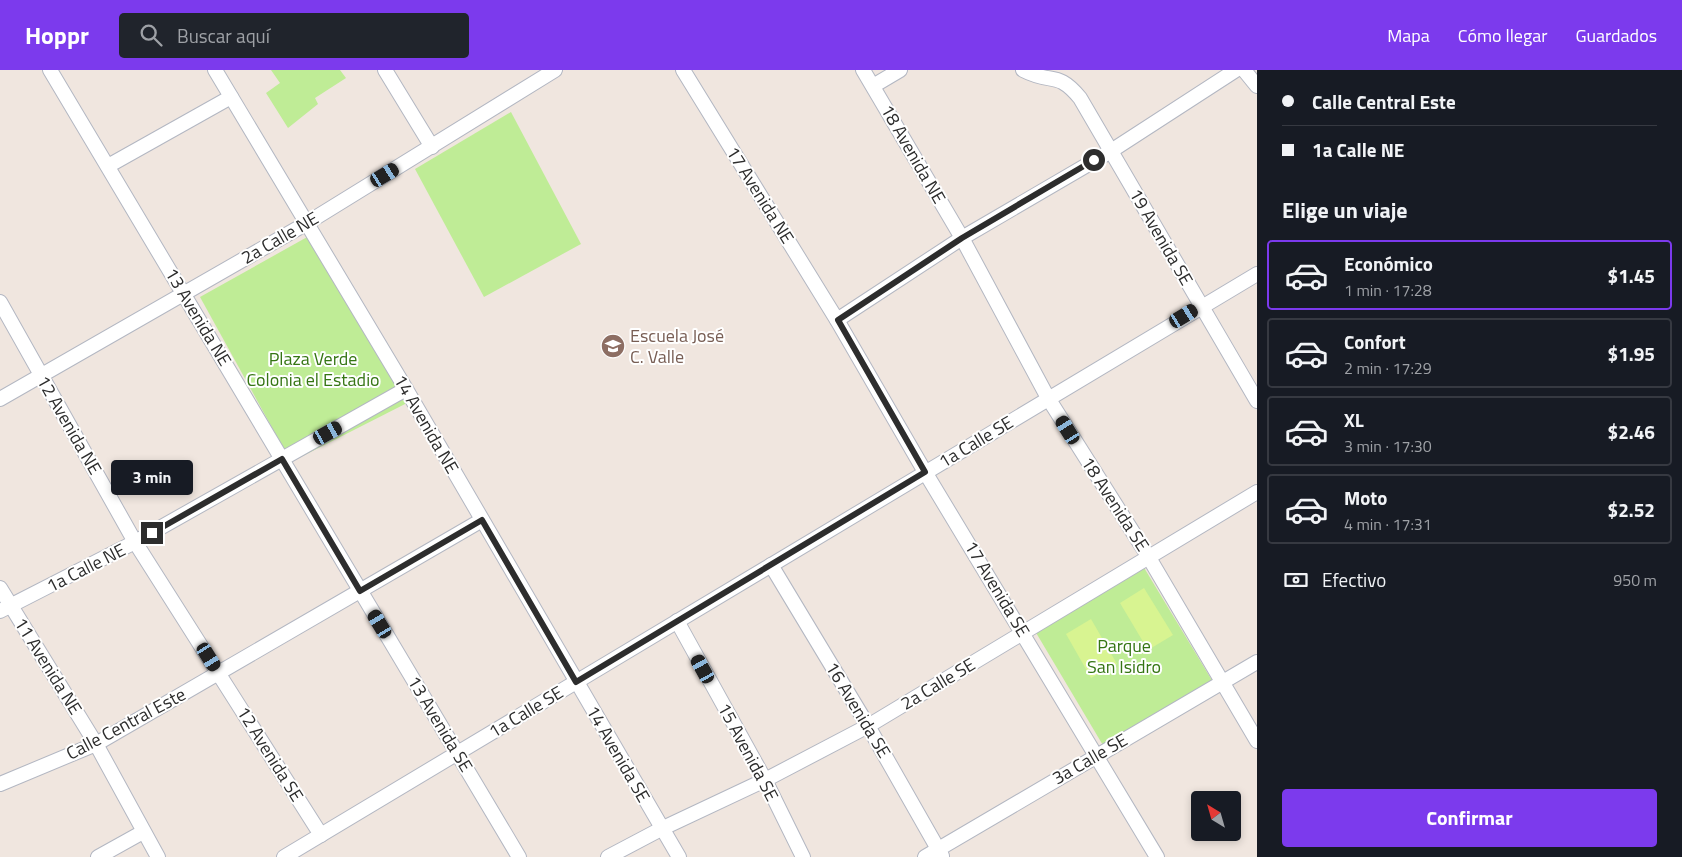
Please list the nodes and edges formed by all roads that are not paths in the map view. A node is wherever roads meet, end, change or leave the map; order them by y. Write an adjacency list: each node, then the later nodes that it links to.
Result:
1 (50, 70): 16 (street, 13 Avenida NE)
2 (215, 70): 13 (street, 14 Avenida NE)
3 (385, 70): 14 (street)
4 (554, 70): 14 (street, 2a Calle NE)
5 (683, 70): 23 (street, 17 Avenida NE)
6 (864, 70): 11 (street, 18 Avenida NE)
7 (900, 70): 11 (street)
8 (1023, 70): 15 (street, 19 Avenida SE)
9 (1236, 70): 15 (street)
10 (1244, 70): 12 (street)
11 (873, 86): 18 (street, 18 Avenida NE)
12 (1257, 86)
13 (231, 97): 16 (street); 17 (street, 14 Avenida NE)
14 (432, 147): 17 (street, 2a Calle NE)
15 (1111, 151): 18 (street); 22 (street, 19 Avenida SE)
16 (108, 166): 20 (street, 13 Avenida NE)
17 (307, 223): 20 (street, 2a Calle NE); 25 (street, 14 Avenida NE)
18 (962, 238): 23 (street); 26 (street, 18 Avenida SE)
19 (1257, 274): 22 (street, 1a Calle SE)
20 (184, 294): 24 (street, 2a Calle NE); 29 (street, 13 Avenida NE)
21 (0, 302): 24 (street, 12 Avenida NE)
22 (1201, 306): 26 (street, 1a Calle SE); 28 (street, 19 Avenida SE)
23 (838, 320): 30 (street, 17 Avenida SE)
24 (41, 375): 27 (street, 2a Calle NE); 33 (street, 12 Avenida NE)
25 (406, 389): 29 (street, 1a Calle NE); 32 (street, 14 Avenida NE)
26 (1048, 398): 30 (street, 1a Calle SE); 34 (street, 18 Avenida SE)
27 (0, 399)
28 (1257, 402)
29 (282, 459): 33 (street, 1a Calle NE); 37 (street, 13 Avenida NE)
30 (925, 472): 35 (street, 1a Calle SE); 40 (street, 17 Avenida SE)
31 (1257, 492): 34 (street, 2a Calle SE)
32 (482, 520): 37 (street, Calle Central Este); 43 (street, 14 Avenida SE)
33 (135, 542): 38 (street, 1a Calle NE); 42 (street, 12 Avenida NE)
34 (1148, 556): 40 (street, 2a Calle SE); 44 (street, 18 Avenida SE)
35 (771, 565): 39 (street, 1a Calle SE); 45 (street, 16 Avenida SE)
36 (0, 588): 38 (street, 11 Avenida NE)
37 (360, 591): 42 (street, Calle Central Este); 48 (street, 13 Avenida SE)
38 (5, 609): 47 (street, 11 Avenida NE)
39 (677, 621): 43 (street, 1a Calle SE); 50 (street, 15 Avenida SE)
40 (1023, 632): 45 (street, 2a Calle SE); 49 (street, 17 Avenida SE)
41 (1257, 662): 44 (street, 3a Calle SE)
42 (219, 673): 47 (street, Calle Central Este); 54 (street, 12 Avenida SE)
43 (576, 682): 48 (street, 1a Calle SE); 52 (street, 14 Avenida SE)
44 (1222, 682): 46 (street, 18 Avenida SE); 49 (street, 3a Calle SE)
45 (868, 726): 50 (street, 2a Calle SE); 55 (street, 16 Avenida SE)
46 (1257, 741)
47 (96, 744): 51 (street, Calle Central Este); 53 (street, 11 Avenida NE)
48 (457, 753): 54 (street, 1a Calle SE); 59 (street, 13 Avenida SE)
49 (1096, 755): 55 (street, 3a Calle SE); 64 (street, 17 Avenida SE)
50 (765, 780): 52 (street, 2a Calle SE); 62 (street, 15 Avenida SE)
51 (0, 784)
52 (662, 828): 60 (street, 2a Calle SE); 61 (street, 14 Avenida SE)
53 (143, 832): 56 (street); 57 (street, 11 Avenida NE)
54 (321, 835): 58 (street, 1a Calle SE)
55 (940, 853): 63 (street, 3a Calle SE)
56 (98, 857)
57 (158, 857)
58 (284, 857)
59 (519, 857)
60 (608, 857)
61 (678, 857)
62 (803, 857)
63 (925, 857)
64 (1158, 857)

